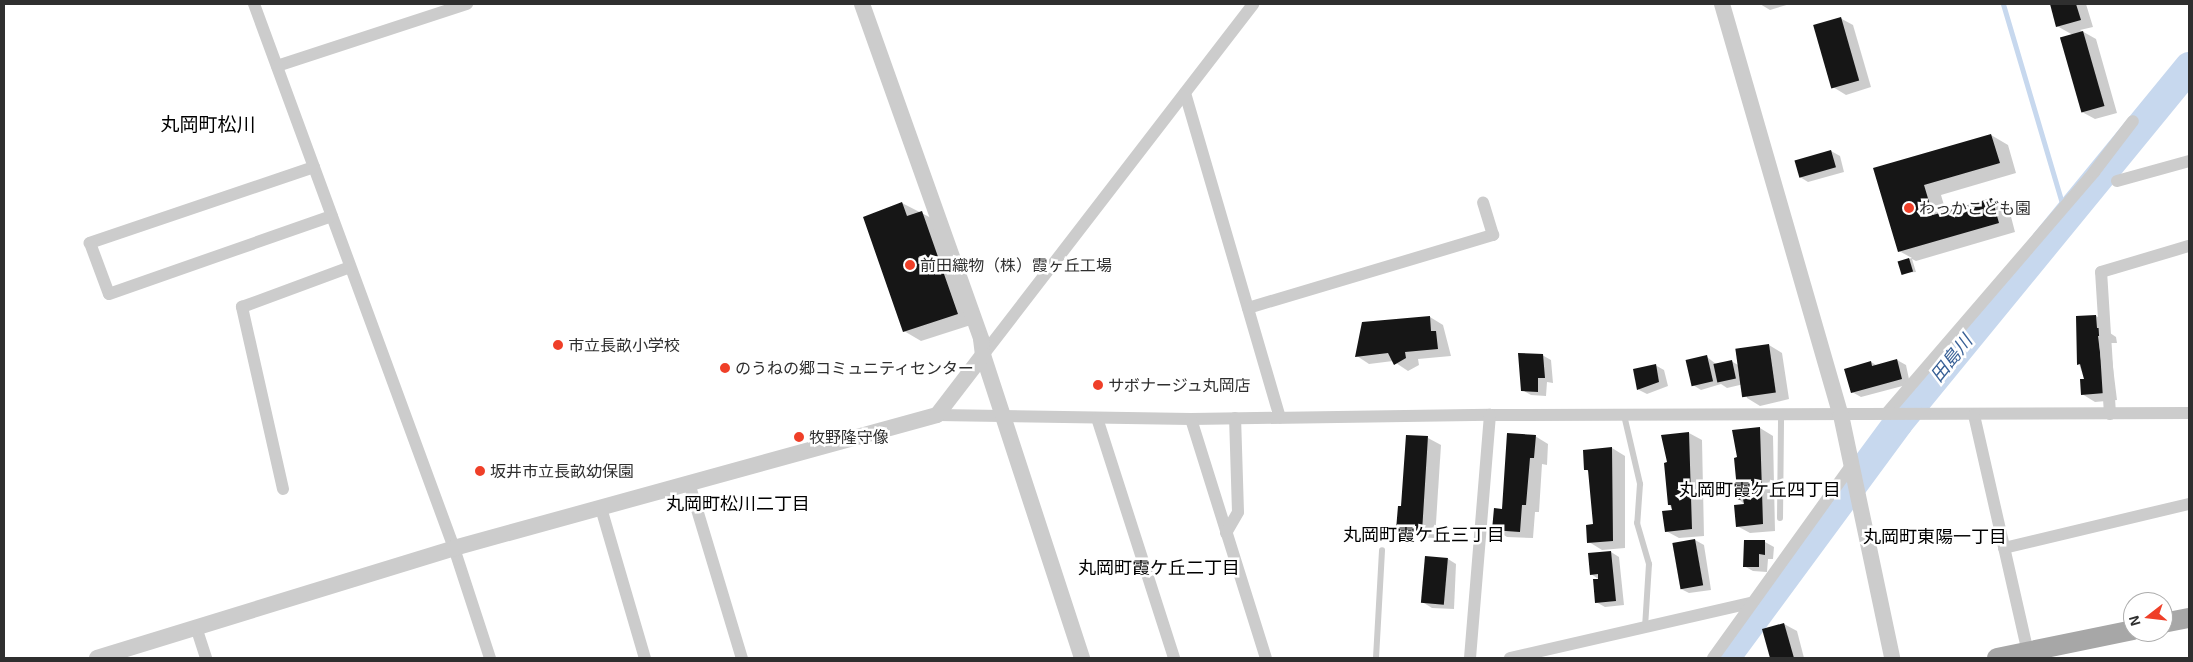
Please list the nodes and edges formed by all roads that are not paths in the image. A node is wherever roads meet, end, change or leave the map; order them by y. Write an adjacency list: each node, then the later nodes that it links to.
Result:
1 (254, 4): 6 (street)
2 (467, 4): 6 (street)
3 (862, 4): 17 (street)
4 (1253, 4): 7 (street)
5 (1722, 4): 25 (street)
6 (277, 66): 10 (street)
7 (1185, 93): 16 (street); 17 (street)
8 (2133, 121): 18 (street)
9 (2189, 162): 11 (street)
10 (314, 167): 13 (street); 13 (street)
11 (2117, 181)
12 (1483, 202): 16 (street)
13 (332, 216): 15 (street)
14 (2189, 246): 21 (street)
15 (350, 267): 34 (street); 39 (street)
16 (1248, 308): 28 (street)
17 (983, 355): 22 (street); 27 (street)
18 (1887, 413): 25 (street); 26 (street)
19 (2189, 413): 21 (street)
20 (1490, 414): 23 (street); 28 (street); 58 (street)
21 (2110, 414): 26 (street)
22 (937, 415): 27 (street); 33 (street)
23 (1624, 415): 24 (street); 46 (lane)
24 (1781, 415): 25 (street); 37 (lane)
25 (1841, 415): 32 (street)
26 (1974, 415): 40 (street)
27 (1004, 417): 29 (street); 54 (street)
28 (1280, 417): 30 (street)
29 (1097, 418): 31 (street); 55 (street)
30 (1236, 418): 31 (street); 38 (street)
31 (1191, 419): 38 (street)
32 (1851, 466): 42 (street); 61 (street)
33 (689, 483): 36 (street); 53 (street)
34 (283, 489)
35 (2189, 504): 40 (street)
36 (601, 508): 39 (street); 52 (street)
37 (1780, 518)
38 (1226, 533): 56 (street)
39 (454, 548): 45 (street); 51 (street)
40 (2004, 548): 48 (street)
41 (1382, 550): 57 (lane)
42 (1751, 603): 46 (street); 60 (street)
43 (2189, 618): 44 (main road)
44 (2173, 621)
45 (196, 627): 49 (street); 50 (street)
46 (1645, 627): 59 (street)
47 (2123, 632): 48 (main road)
48 (2028, 655): 62 (main road)
49 (97, 658)
50 (206, 658)
51 (490, 658)
52 (645, 658)
53 (742, 658)
54 (1082, 658)
55 (1174, 658)
56 (1266, 658)
57 (1376, 658)
58 (1470, 658)
59 (1510, 658)
60 (1713, 658)
61 (1892, 658)
62 (1997, 658)

